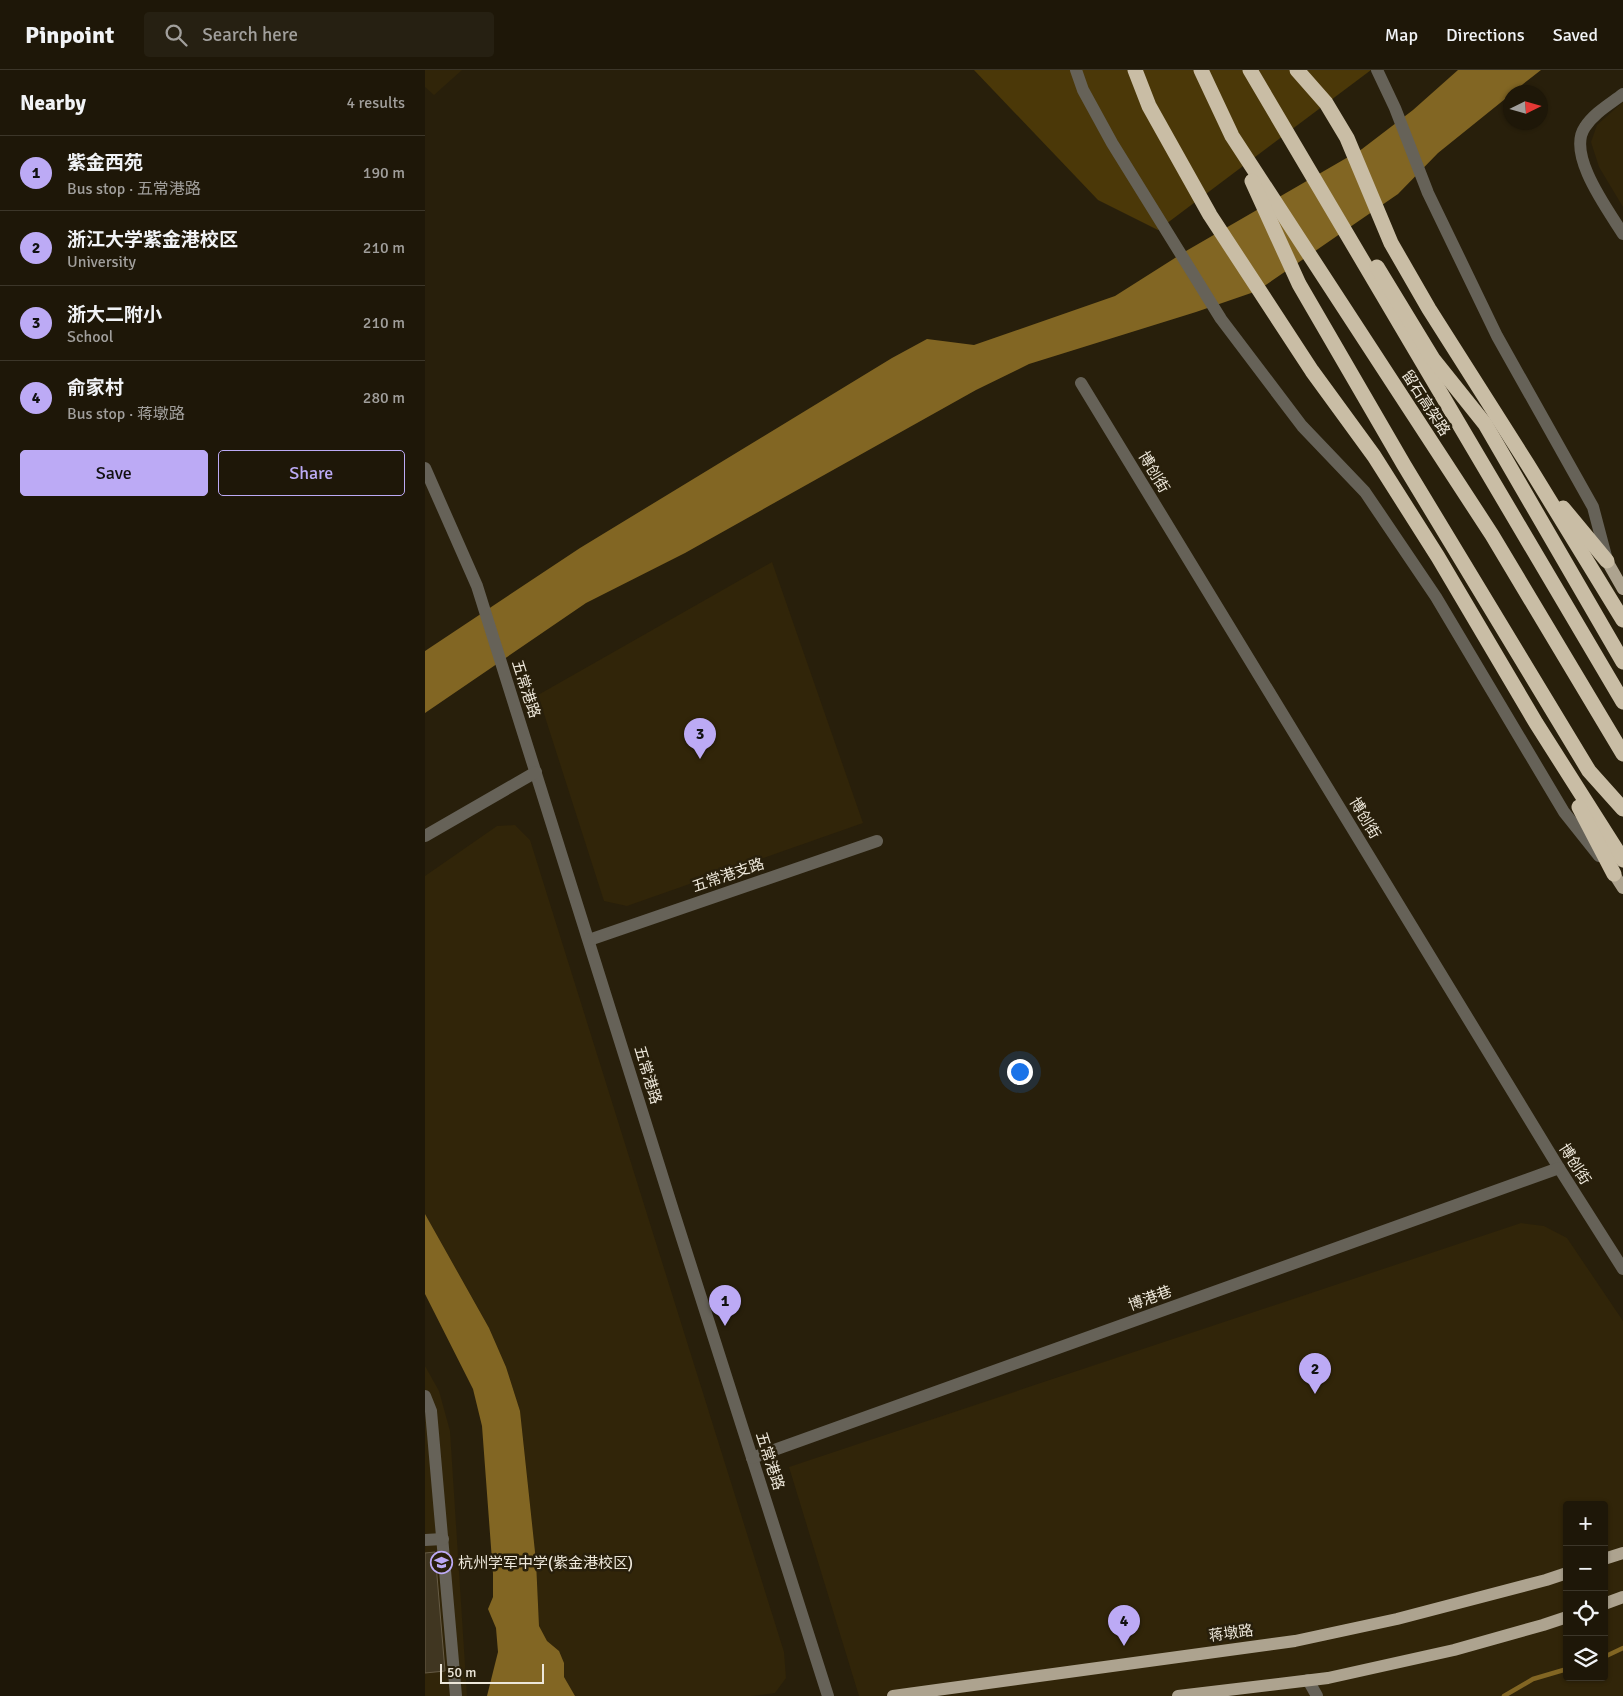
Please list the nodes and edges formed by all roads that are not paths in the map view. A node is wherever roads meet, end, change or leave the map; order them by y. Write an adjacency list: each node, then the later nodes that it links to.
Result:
1 (1076, 70): 26 (street)
2 (1135, 70): 19 (highway)
3 (1201, 70): 8 (highway, 留石高架路)
4 (1250, 70): 9 (highway, 留石高架路)
5 (1297, 70): 12 (highway)
6 (1377, 70): 14 (street)
7 (1623, 94): 10 (street)
8 (1232, 136): 20 (highway, 留石高架路); 22 (highway)
9 (1320, 190): 17 (highway); 18 (highway, 留石高架路)
10 (1623, 234)
11 (1081, 383): 29 (street, 博创街)
12 (1528, 465): 14 (highway); 16 (highway)
13 (425, 468): 21 (street, 五常港路)
14 (1607, 561): 15 (main road)
15 (1623, 589)
16 (1623, 620)
17 (1623, 662)
18 (1623, 702)
19 (1535, 723): 25 (highway); 26 (highway)
20 (1623, 754)
21 (536, 772): 23 (street); 28 (street, 五常港路)
22 (1623, 809)
23 (425, 836)
24 (877, 841): 28 (street, 五常港支路)
25 (1623, 860)
26 (1614, 874): 27 (main road)
27 (1623, 888)
28 (589, 940): 32 (street, 五常港路)
29 (1559, 1168): 30 (street, 博创街); 32 (street, 博港巷)
30 (1623, 1269)
31 (425, 1396): 33 (street)
32 (752, 1458): 43 (street, 五常港路)
33 (443, 1539): 34 (street); 42 (street)
34 (425, 1540)
35 (1623, 1553): 36 (main road)
36 (1608, 1558)
37 (1563, 1574): 44 (main road, 蒋墩路)
38 (1623, 1597): 39 (main road)
39 (1608, 1603)
40 (1563, 1618): 41 (main road)
41 (1308, 1680): 45 (main road); 46 (street)
42 (456, 1696)
43 (828, 1696)
44 (893, 1696)
45 (1179, 1696)
46 (1317, 1696)

